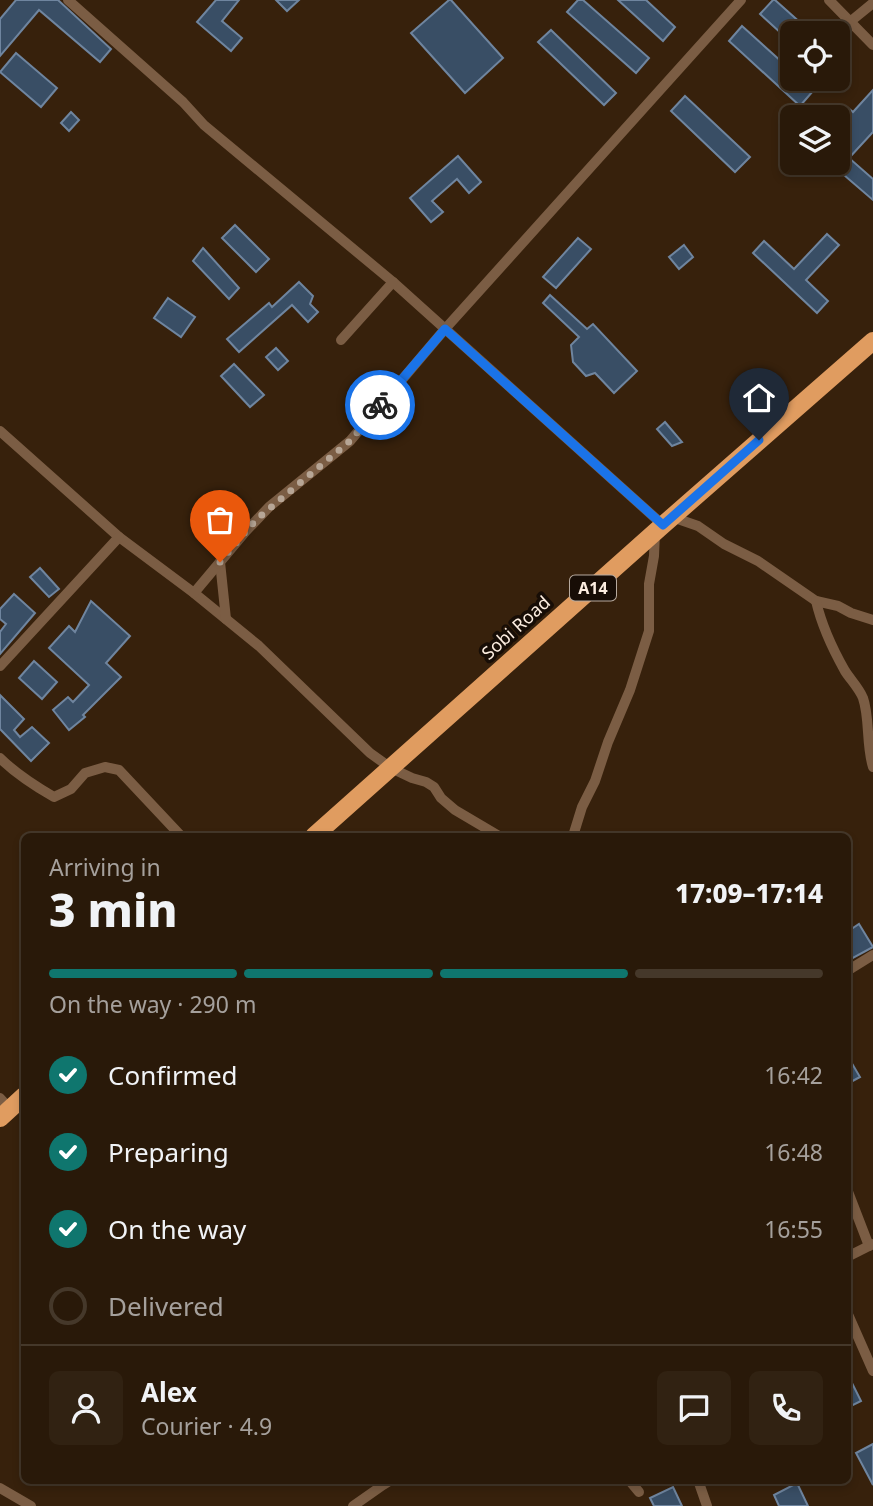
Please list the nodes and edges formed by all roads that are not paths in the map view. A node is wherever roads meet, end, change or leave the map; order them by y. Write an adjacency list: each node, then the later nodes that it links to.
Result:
1 (68, 0): 7 (street)
2 (741, 0): 8 (street)
3 (829, 0): 5 (street)
4 (873, 3): 5 (street)
5 (851, 21): 6 (street)
6 (873, 45)
7 (393, 282): 8 (street); 9 (street)
8 (445, 329): 13 (street); 16 (street)
9 (341, 340)
10 (873, 341): 12 (highway, Sobi Road / A14)
11 (0, 431): 15 (street)
12 (689, 502): 13 (highway, Sobi Road / A14); 14 (street)
13 (663, 525): 14 (street); 24 (highway, Sobi Road / A14); 28 (street)
14 (698, 526): 18 (street)
15 (120, 537): 17 (street); 21 (street)
16 (220, 562): 17 (street); 19 (street)
17 (194, 593): 19 (street)
18 (816, 601): 20 (street); 23 (street)
19 (226, 619): 24 (street)
20 (873, 620)
21 (0, 666)
22 (0, 758): 25 (street)
23 (873, 767)
24 (391, 768): 26 (highway, Sobi Road / A14); 27 (street)
25 (178, 833)
26 (317, 833)
27 (494, 833)
28 (574, 833)
29 (873, 956): 30 (street)
30 (851, 969)
31 (21, 1098): 32 (highway)
32 (3, 1108)
33 (851, 1198): 34 (street)
34 (871, 1245): 35 (street)
35 (851, 1254)
36 (851, 1321): 37 (street)
37 (873, 1371)
38 (385, 1484): 44 (street)
39 (632, 1484): 42 (street)
40 (699, 1484): 45 (street)
41 (0, 1488): 43 (street)
42 (639, 1492)
43 (31, 1506)
44 (353, 1506)
45 (707, 1506)

